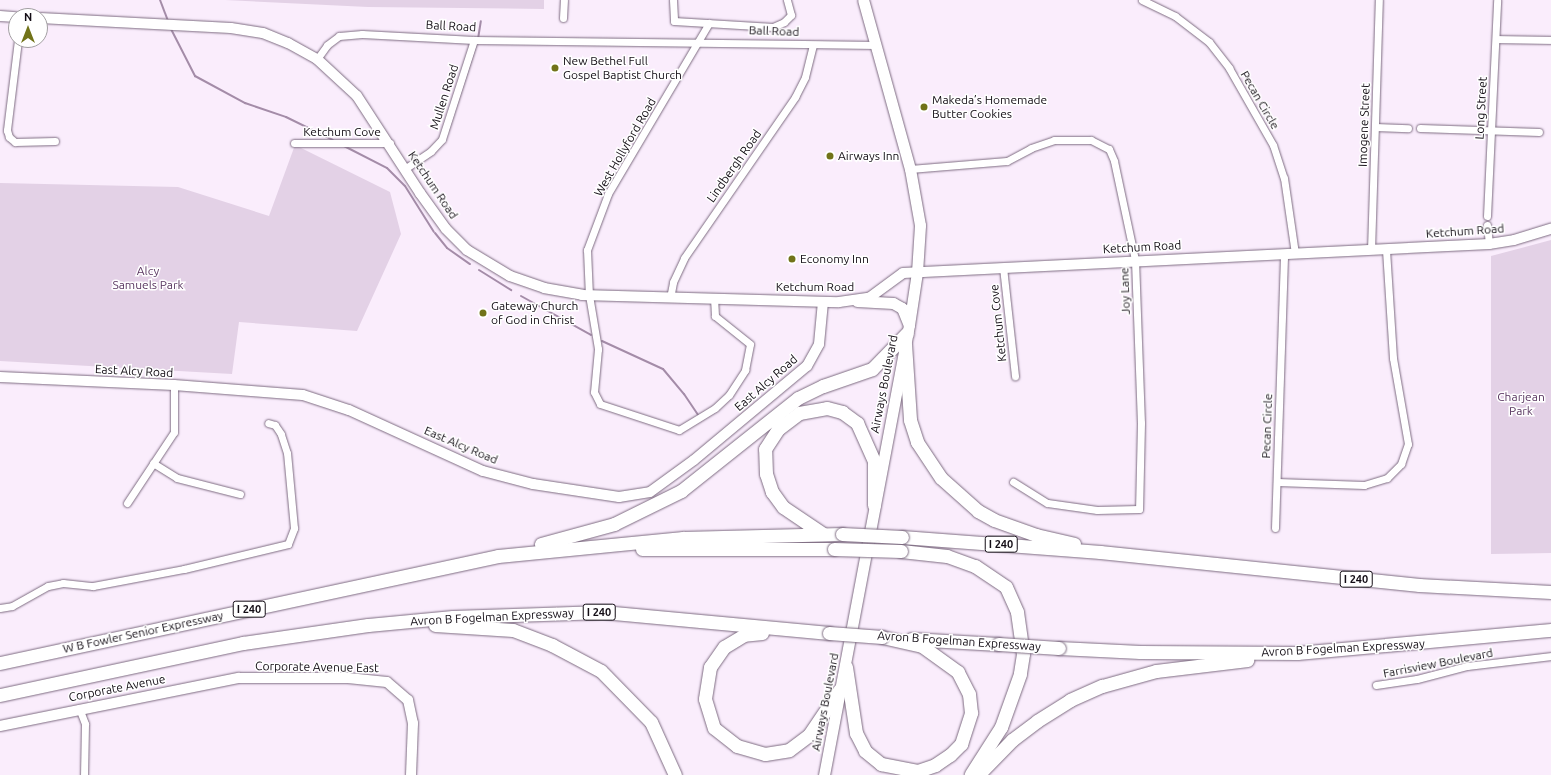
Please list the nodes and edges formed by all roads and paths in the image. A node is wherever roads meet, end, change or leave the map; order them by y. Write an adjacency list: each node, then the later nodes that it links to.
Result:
1 (564, 0): 9 (street)
2 (673, 0): 10 (street)
3 (787, 0): 10 (street)
4 (864, 0): 15 (main road, Airways Boulevard)
5 (1142, 0): 36 (street, Pecan Circle)
6 (1379, 0): 19 (street, Imogene Street)
7 (1497, 0): 11 (street, Long Street)
8 (48, 18): 18 (main road)
9 (563, 18)
10 (709, 23): 14 (street, West Hollyford Road)
11 (1496, 39): 13 (street); 22 (street, Long Street)
12 (477, 40): 14 (street, Ball Road); 18 (street, Ball Road); 27 (street, Mullen Road)
13 (1551, 40)
14 (700, 42): 16 (street, Ball Road); 40 (street, West Hollyford Road)
15 (877, 45): 16 (street, Ball Road); 28 (main road, Airways Boulevard)
16 (813, 46): 41 (street, Lindbergh Road)
17 (17, 48): 24 (street)
18 (317, 59): 26 (main road, Ketchum Road)
19 (1375, 127): 20 (street); 34 (street, Imogene Street)
20 (1408, 128)
21 (1420, 128): 22 (street)
22 (1491, 130): 23 (street); 29 (street, Long Street)
23 (1539, 132)
24 (55, 141)
25 (294, 142): 26 (street, Ketchum Cove)
26 (390, 143): 27 (main road, Ketchum Road)
27 (406, 168): 40 (main road, Ketchum Road)
28 (910, 169): 37 (street, Joy Lane); 39 (main road, Airways Boulevard)
29 (1487, 216)
30 (1487, 225): 32 (street)
31 (1551, 229): 32 (main road, Ketchum Road)
32 (1489, 244): 33 (main road, Ketchum Road)
33 (1386, 249): 34 (main road, Ketchum Road); 52 (street)
34 (1371, 250): 36 (main road, Ketchum Road)
35 (1284, 253): 36 (main road, Ketchum Road); 37 (main road, Ketchum Road); 52 (street, Pecan Circle)
36 (1295, 253)
37 (1135, 260): 38 (main road, Ketchum Road); 51 (street, Joy Lane)
38 (1003, 267): 39 (main road, Ketchum Road); 46 (street, Ketchum Cove)
39 (917, 272): 43 (main road, Ketchum Road); 45 (main road, Airways Boulevard)
40 (589, 295): 41 (main road, Ketchum Road); 42 (street, West Hollyford Road)
41 (670, 298): 42 (main road, Ketchum Road)
42 (714, 299): 44 (main road, Ketchum Road)
43 (857, 301): 44 (main road, Ketchum Road); 45 (main road)
44 (823, 302): 48 (main road, East Alcy Road)
45 (907, 334): 55 (main road, Airways Boulevard); 59 (highway); 60 (highway)
46 (1015, 376)
47 (0, 377): 48 (main road, East Alcy Road)
48 (174, 385): 50 (street)
49 (268, 423): 62 (street)
50 (153, 463): 53 (street); 54 (street)
51 (1013, 482)
52 (1277, 482): 56 (street, Pecan Circle)
53 (240, 494)
54 (127, 503)
55 (874, 505): 57 (highway); 70 (main road, Airways Boulevard)
56 (1276, 528)
57 (823, 534): 58 (highway, I 240); 59 (highway, I 240, bridge)
58 (585, 547): 60 (highway, I 240); 81 (highway, bridge)
59 (1100, 552): 61 (highway, I 240)
60 (498, 556): 69 (highway, W B Fowler Senior Expressway / I 240)
61 (1551, 592)
62 (0, 608)
63 (368, 625): 65 (highway, Avron B Fogelman Expressway / I 240); 74 (highway, I 240); 80 (highway)
64 (1551, 630): 67 (highway, Avron B Fogelman Expressway / I 240)
65 (803, 631): 66 (highway, Avron B Fogelman Expressway / I 240, bridge); 73 (highway)
66 (882, 637): 67 (highway, Avron B Fogelman Expressway / I 240, bridge); 70 (highway)
67 (1298, 653): 82 (highway)
68 (1551, 656): 72 (street, Farrisview Boulevard)
69 (0, 663)
70 (846, 667): 73 (main road, Airways Boulevard)
71 (239, 678): 75 (main road, Corporate Avenue); 79 (main road, Corporate Avenue East)
72 (1376, 686)
73 (840, 689): 77 (main road, Airways Boulevard)
74 (0, 695)
75 (80, 708): 76 (main road, Corporate Avenue); 78 (street)
76 (0, 726)
77 (824, 774)
78 (84, 775)
79 (410, 775)
80 (675, 775)
81 (970, 775)
82 (978, 775)

